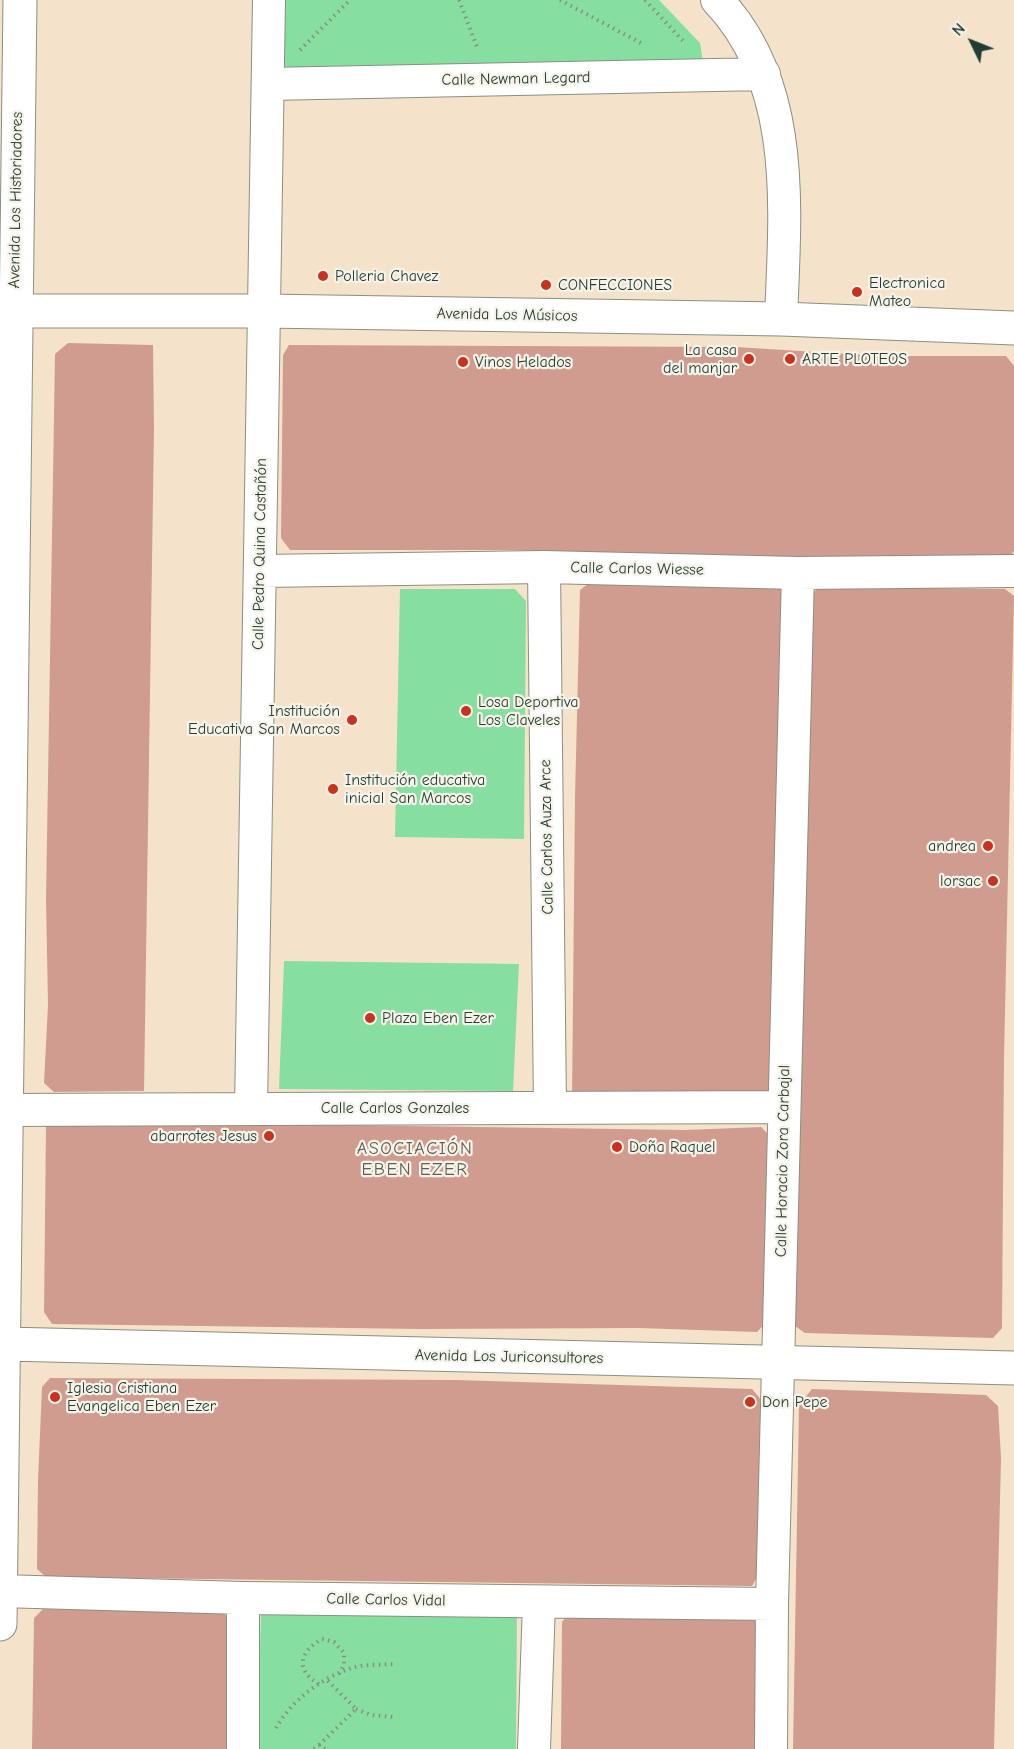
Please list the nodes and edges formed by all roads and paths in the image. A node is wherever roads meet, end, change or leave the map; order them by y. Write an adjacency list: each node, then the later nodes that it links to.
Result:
1 (20, 0): 14 (street, Avenida Los Historiadores)
2 (269, 0): 13 (street, Calle Pedro Quina Castañón)
3 (350, 0): 11 (path)
4 (459, 0): 10 (path)
5 (560, 0): 9 (path)
6 (645, 0): 8 (path)
7 (717, 0): 12 (street)
8 (687, 45)
9 (650, 48)
10 (479, 52)
11 (293, 58)
12 (764, 74): 13 (street, Calle Newman Legard); 16 (street)
13 (268, 84): 15 (street, Calle Pedro Quina Castañón)
14 (7, 311): 15 (street, Avenida Los Músicos); 25 (street, Avenida Los Historiadores)
15 (264, 311): 16 (street, Avenida Los Músicos); 19 (street, Calle Pedro Quina Castañón)
16 (781, 319): 17 (street, Avenida Los Músicos)
17 (1014, 328)
18 (543, 567): 19 (street, Calle Carlos Wiesse); 21 (street, Calle Carlos Wiesse); 23 (street, Calle Carlos Auza Arce)
19 (260, 571): 24 (street, Calle Pedro Quina Castañón)
20 (1014, 571): 21 (street, Calle Carlos Wiesse)
21 (798, 573): 22 (street, Calle Horacio Zora Carbajal)
22 (784, 1107): 23 (street, Calle Carlos Gonzales); 27 (street, Calle Horacio Zora Carbajal)
23 (550, 1108): 24 (street, Calle Carlos Gonzales)
24 (251, 1109): 25 (street, Calle Carlos Gonzales)
25 (6, 1110): 26 (street, Avenida Los Historiadores)
26 (5, 1344): 27 (street, Avenida Los Juriconsultores); 29 (street, Avenida Los Historiadores)
27 (778, 1364): 28 (street, Avenida Los Juriconsultores); 32 (street, Calle Horacio Zora Carbajal)
28 (1014, 1368)
29 (0, 1591): 30 (street, Calle Carlos Vidal); 33 (street, Avenida Los Historiadores)
30 (243, 1598): 31 (street, Calle Carlos Vidal); 42 (street)
31 (539, 1602): 32 (street, Calle Carlos Vidal); 45 (street)
32 (772, 1604): 46 (street, Calle Horacio Zora Carbajal)
33 (0, 1624)
34 (394, 1664): 35 (path)
35 (338, 1674): 36 (path); 37 (path)
36 (327, 1680): 37 (path); 38 (path)
37 (319, 1684): 40 (path)
38 (356, 1709): 39 (path); 41 (path)
39 (394, 1717)
40 (273, 1733)
41 (319, 1744): 43 (path); 44 (path)
42 (243, 1749)
43 (314, 1749)
44 (325, 1749)
45 (534, 1749)
46 (771, 1749)

